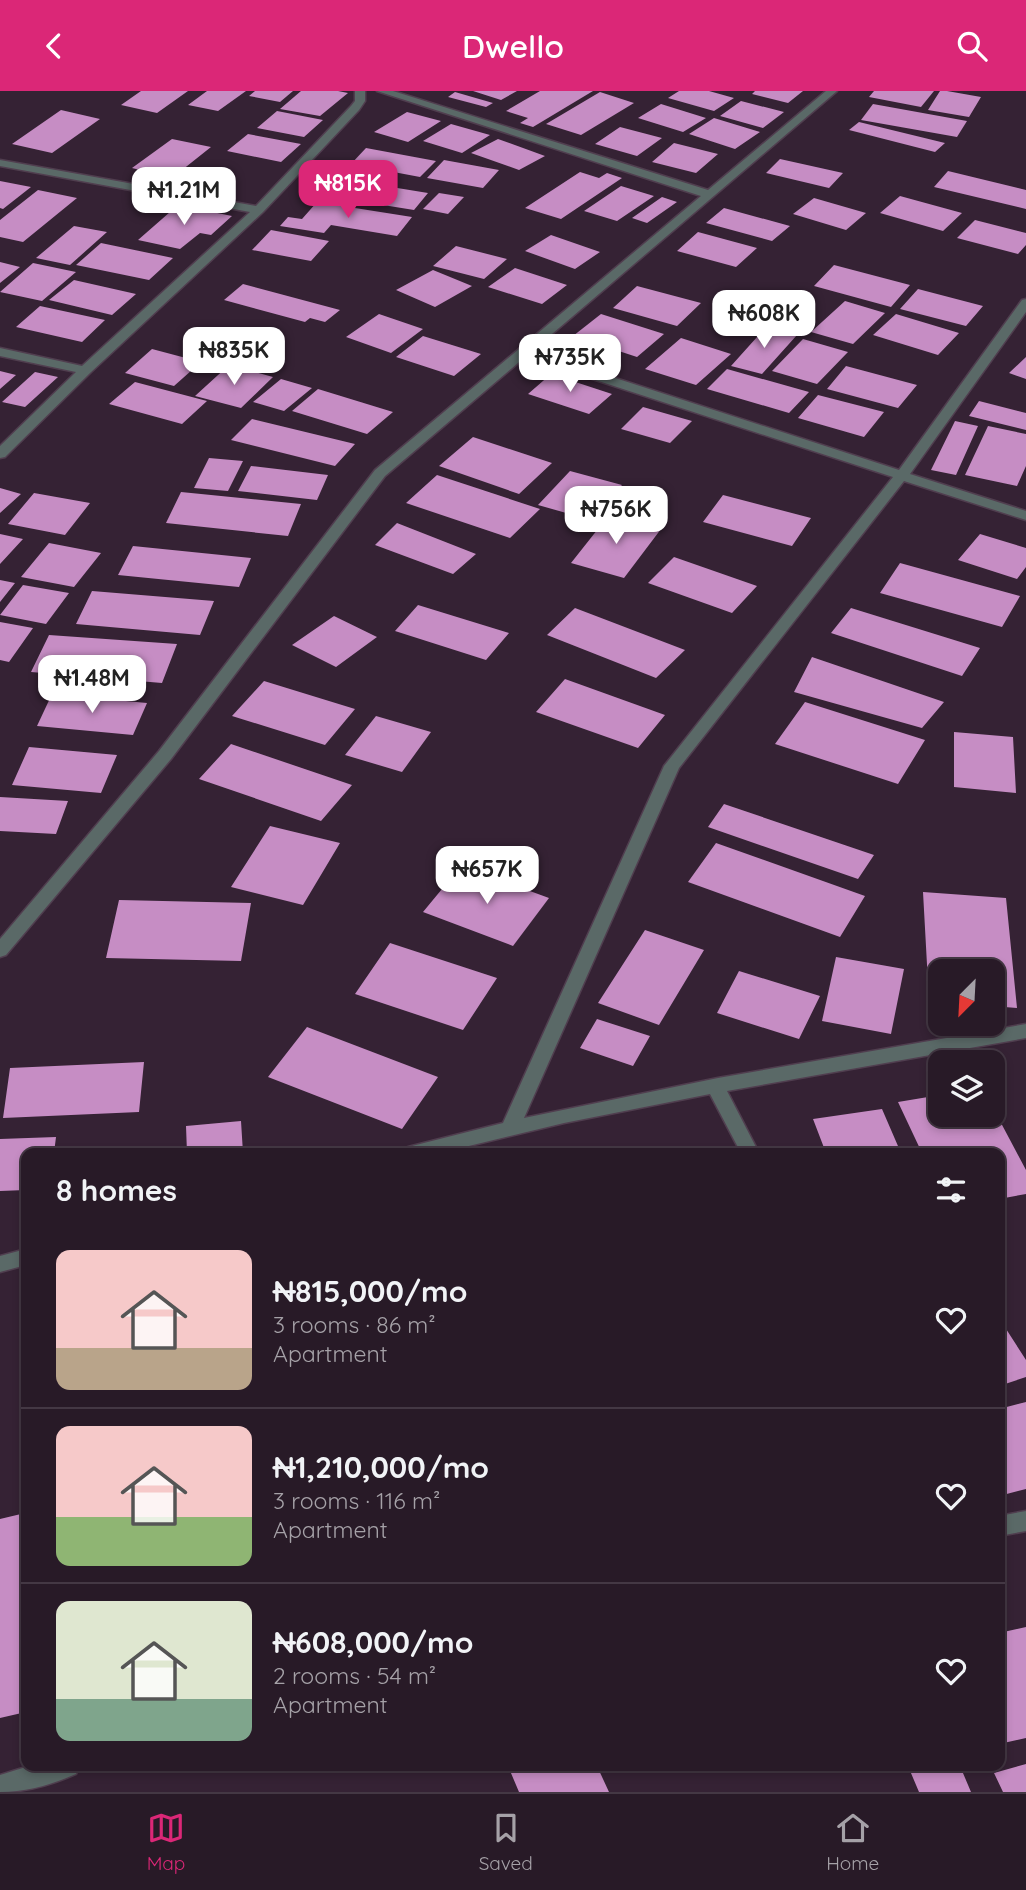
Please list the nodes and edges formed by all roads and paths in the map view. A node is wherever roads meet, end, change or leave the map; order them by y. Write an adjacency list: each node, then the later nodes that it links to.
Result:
1 (360, 91): 6 (street)
2 (382, 91): 5 (street)
3 (832, 91): 5 (street)
4 (0, 163): 6 (street)
5 (708, 194): 9 (street)
6 (259, 210): 10 (street)
7 (1025, 307): 12 (street)
8 (0, 352): 10 (street)
9 (526, 353): 12 (street); 14 (street)
10 (85, 370): 11 (street)
11 (0, 454)
12 (902, 475): 13 (street); 17 (street)
13 (1026, 516)
14 (0, 951)
15 (1026, 1031): 16 (street)
16 (715, 1086): 17 (street); 19 (street)
17 (512, 1127): 18 (street)
18 (431, 1148)
19 (747, 1148)
20 (21, 1258): 21 (street)
21 (0, 1264)
22 (1026, 1521): 23 (street)
23 (1005, 1525)
24 (51, 1771): 25 (street)
25 (0, 1787)

